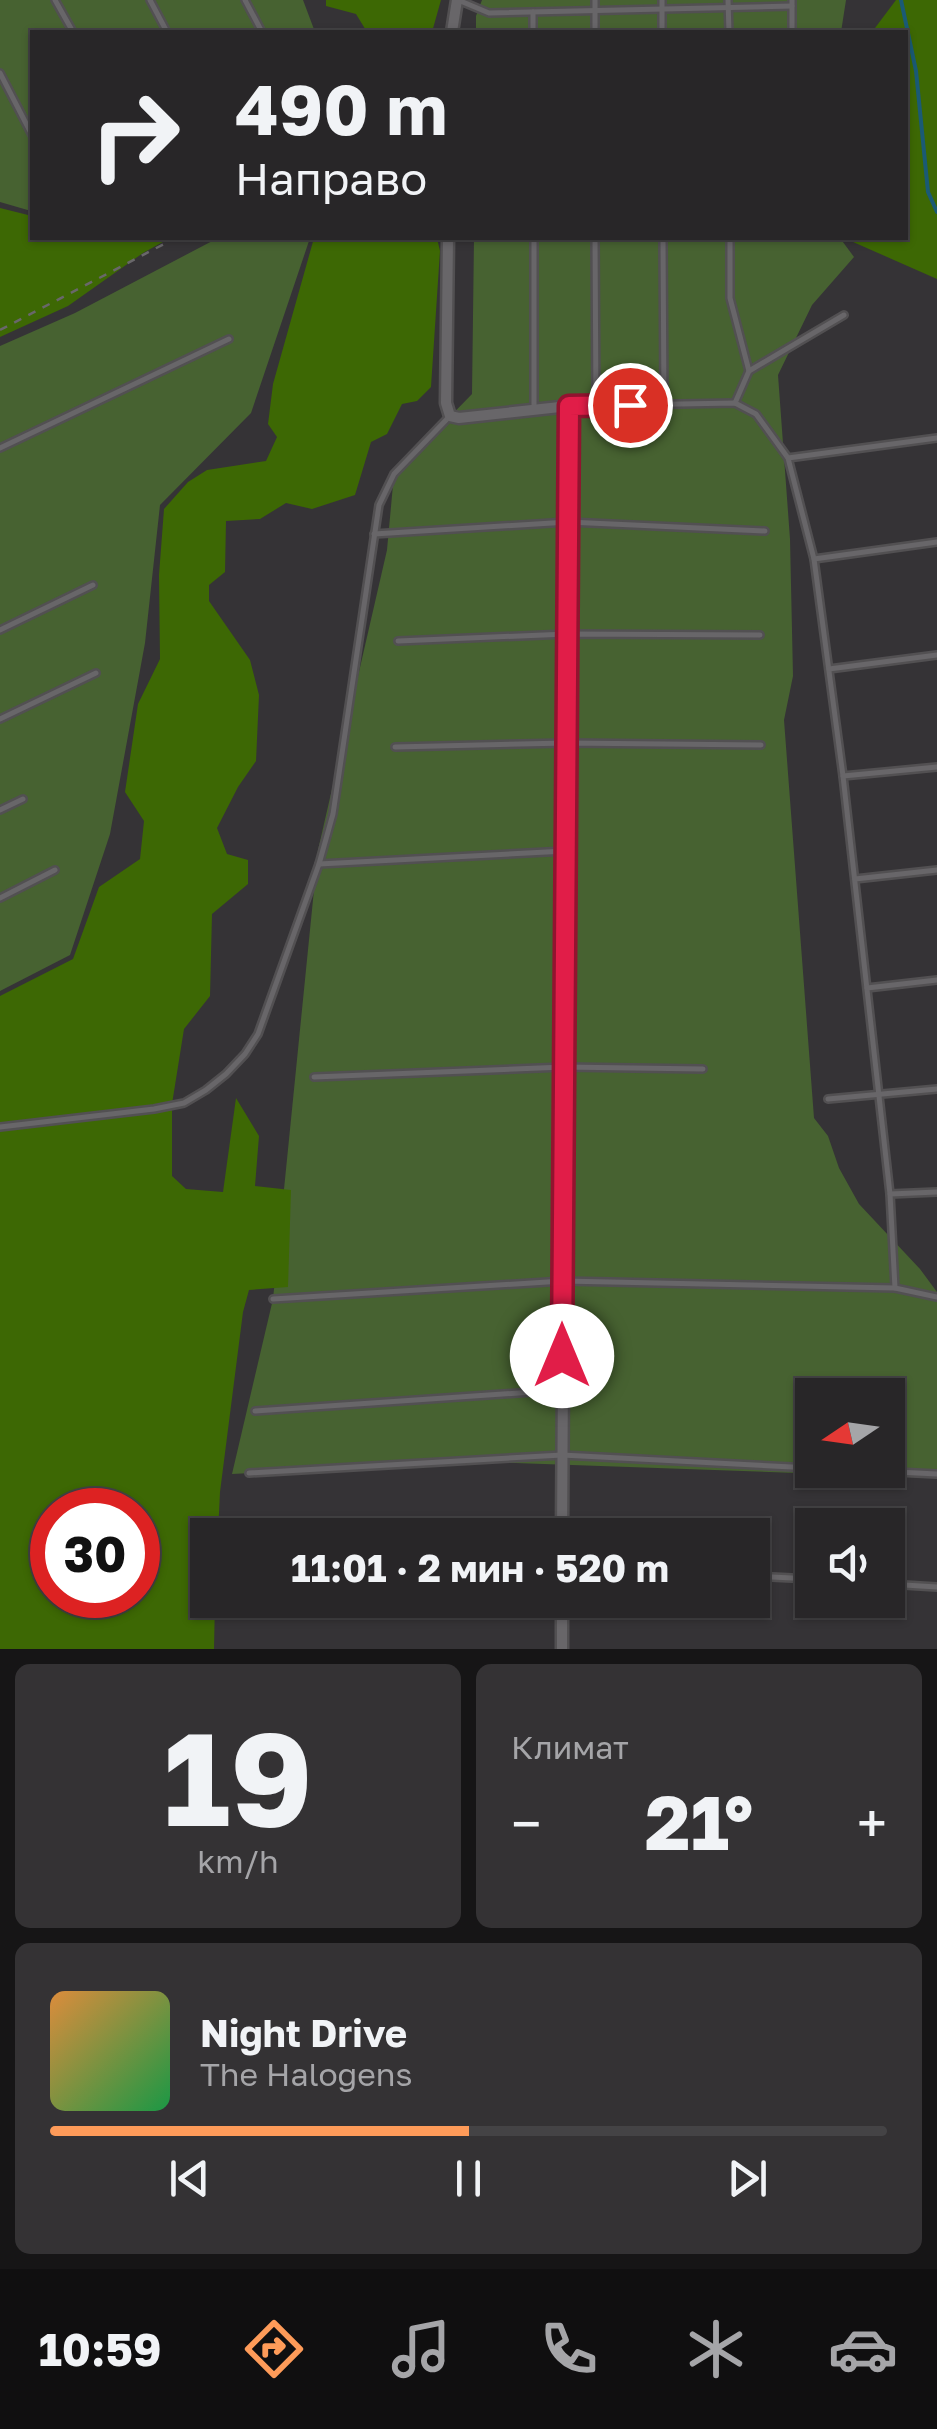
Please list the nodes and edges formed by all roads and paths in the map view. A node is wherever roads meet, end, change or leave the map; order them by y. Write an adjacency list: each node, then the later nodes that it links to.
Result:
1 (55, 0): 12 (lane)
2 (150, 0): 13 (lane)
3 (244, 0): 14 (lane)
4 (457, 0): 11 (lane); 15 (street)
5 (595, 0): 10 (lane)
6 (662, 0): 9 (lane)
7 (792, 3): 8 (lane); 20 (lane)
8 (728, 4): 9 (lane); 19 (lane)
9 (662, 9): 10 (lane); 18 (lane)
10 (595, 11): 11 (lane); 17 (lane)
11 (533, 12): 16 (lane)
12 (72, 30)
13 (166, 30)
14 (261, 30)
15 (452, 30)
16 (533, 30)
17 (595, 30)
18 (662, 30)
19 (729, 30)
20 (792, 30)
21 (0, 74): 22 (lane)
22 (30, 130)
23 (448, 240): 38 (street)
24 (534, 240): 37 (lane)
25 (596, 240): 36 (lane)
26 (663, 240): 34 (lane)
27 (730, 240): 32 (lane)
28 (164, 244): 30 (path)
29 (844, 314): 32 (lane)
30 (0, 330)
31 (228, 339): 40 (lane)
32 (749, 371): 33 (lane)
33 (735, 403): 34 (lane); 41 (lane)
34 (664, 404): 36 (lane)
35 (569, 406): 36 (lane); 37 (street); 42 (street)
36 (596, 406)
37 (534, 410): 38 (street)
38 (450, 416): 44 (lane)
39 (937, 438): 41 (lane)
40 (0, 448)
41 (788, 458): 46 (lane)
42 (568, 522): 43 (lane); 44 (lane); 49 (street)
43 (765, 531)
44 (374, 534): 64 (lane)
45 (937, 542): 46 (lane)
46 (814, 559): 53 (lane)
47 (93, 586): 48 (lane)
48 (0, 630)
49 (568, 634): 50 (lane); 51 (lane); 56 (street)
50 (760, 635)
51 (398, 642)
52 (937, 655): 53 (lane)
53 (829, 669): 60 (lane)
54 (96, 672): 55 (lane)
55 (0, 719)
56 (566, 743): 57 (lane); 58 (lane); 63 (street)
57 (762, 745)
58 (395, 746)
59 (937, 767): 60 (lane)
60 (844, 776): 67 (lane)
61 (24, 799): 62 (lane)
62 (0, 810)
63 (566, 851): 64 (lane); 71 (street)
64 (319, 864): 77 (lane)
65 (55, 870): 68 (lane)
66 (937, 870): 67 (lane)
67 (855, 880): 70 (lane)
68 (0, 898)
69 (937, 980): 70 (lane)
70 (867, 988): 75 (lane)
71 (564, 1067): 72 (lane); 73 (lane); 80 (street)
72 (702, 1070)
73 (314, 1077)
74 (937, 1088): 75 (lane)
75 (878, 1094): 76 (lane); 79 (lane)
76 (828, 1100)
77 (0, 1127)
78 (937, 1192): 79 (lane)
79 (890, 1194): 81 (lane)
80 (563, 1281): 81 (lane); 83 (lane); 84 (street)
81 (895, 1288): 82 (lane)
82 (937, 1296)
83 (273, 1299)
84 (562, 1394): 85 (lane); 86 (street)
85 (255, 1411)
86 (562, 1455): 87 (lane); 89 (lane); 91 (street)
87 (795, 1467)
88 (905, 1472): 90 (lane)
89 (249, 1473)
90 (937, 1474)
91 (562, 1518)
92 (770, 1577): 93 (lane)
93 (795, 1578)
94 (905, 1585): 95 (lane)
95 (937, 1586)
96 (562, 1618): 97 (street)
97 (562, 1649)

